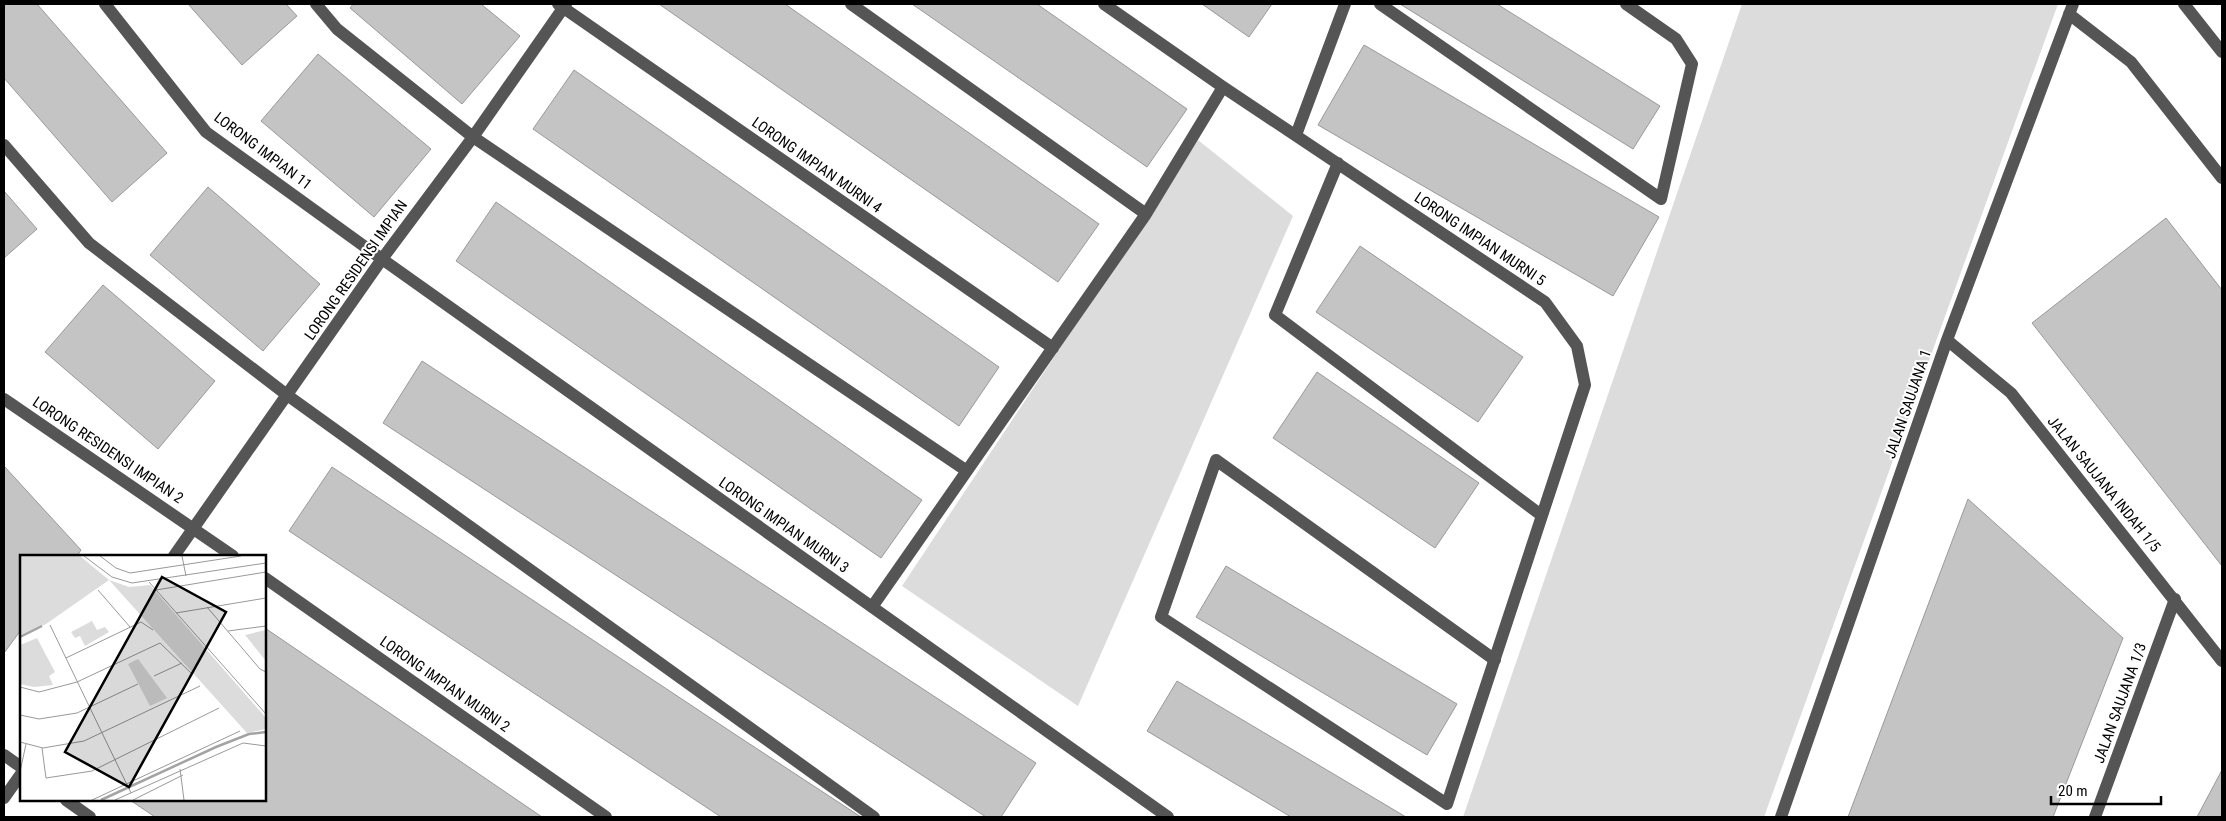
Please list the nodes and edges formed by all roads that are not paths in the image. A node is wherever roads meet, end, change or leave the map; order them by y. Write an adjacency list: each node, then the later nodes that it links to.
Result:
1 (105, 4): 19 (street, LORONG IMPIAN 11)
2 (316, 4): 14 (street)
3 (851, 4): 18 (street)
4 (1104, 4): 12 (street, LORONG IMPIAN MURNI 5)
5 (1345, 4): 13 (street)
6 (1380, 4): 7 (street)
7 (1626, 4)
8 (2184, 4): 11 (street)
9 (562, 5): 14 (street, LORONG RESIDENSI IMPIAN); 21 (street, LORONG IMPIAN MURNI 4)
10 (2071, 9): 17 (street); 20 (street, JALAN SAUJANA 1)
11 (2222, 52)
12 (1223, 87): 13 (street, LORONG IMPIAN MURNI 5); 18 (street)
13 (1296, 135): 16 (street, LORONG IMPIAN MURNI 5)
14 (473, 137): 19 (street, LORONG RESIDENSI IMPIAN); 24 (street)
15 (4, 144): 22 (street)
16 (1338, 163): 25 (street, LORONG IMPIAN MURNI 5); 25 (street)
17 (2222, 178)
18 (1146, 214): 21 (street)
19 (382, 259): 22 (street, LORONG RESIDENSI IMPIAN); 31 (street, LORONG IMPIAN MURNI 3)
20 (1947, 340): 30 (street, JALAN SAUJANA INDAH 1/5); 43 (street, JALAN SAUJANA 1)
21 (1053, 348): 24 (street)
22 (287, 395): 26 (street, LORONG RESIDENSI IMPIAN); 41 (street)
23 (4, 399): 26 (street, LORONG RESIDENSI IMPIAN 2)
24 (967, 471): 31 (street)
25 (1541, 515): 32 (street, LORONG IMPIAN MURNI 5)
26 (194, 528): 27 (street, LORONG RESIDENSI IMPIAN); 28 (street)
27 (175, 555)
28 (232, 555)
29 (266, 579): 40 (street, LORONG IMPIAN MURNI 2)
30 (2175, 599): 33 (street, JALAN SAUJANA INDAH 1/5); 44 (street, JALAN SAUJANA 1/3)
31 (872, 607): 42 (street, LORONG IMPIAN MURNI 3)
32 (1494, 660): 32 (street, LORONG IMPIAN MURNI 5)
33 (2222, 661)
34 (4, 755): 35 (street)
35 (20, 766)
36 (20, 775): 37 (street)
37 (6, 795)
38 (67, 801): 39 (street)
39 (90, 817)
40 (606, 817)
41 (874, 817)
42 (1168, 817)
43 (1781, 817)
44 (2095, 817)

